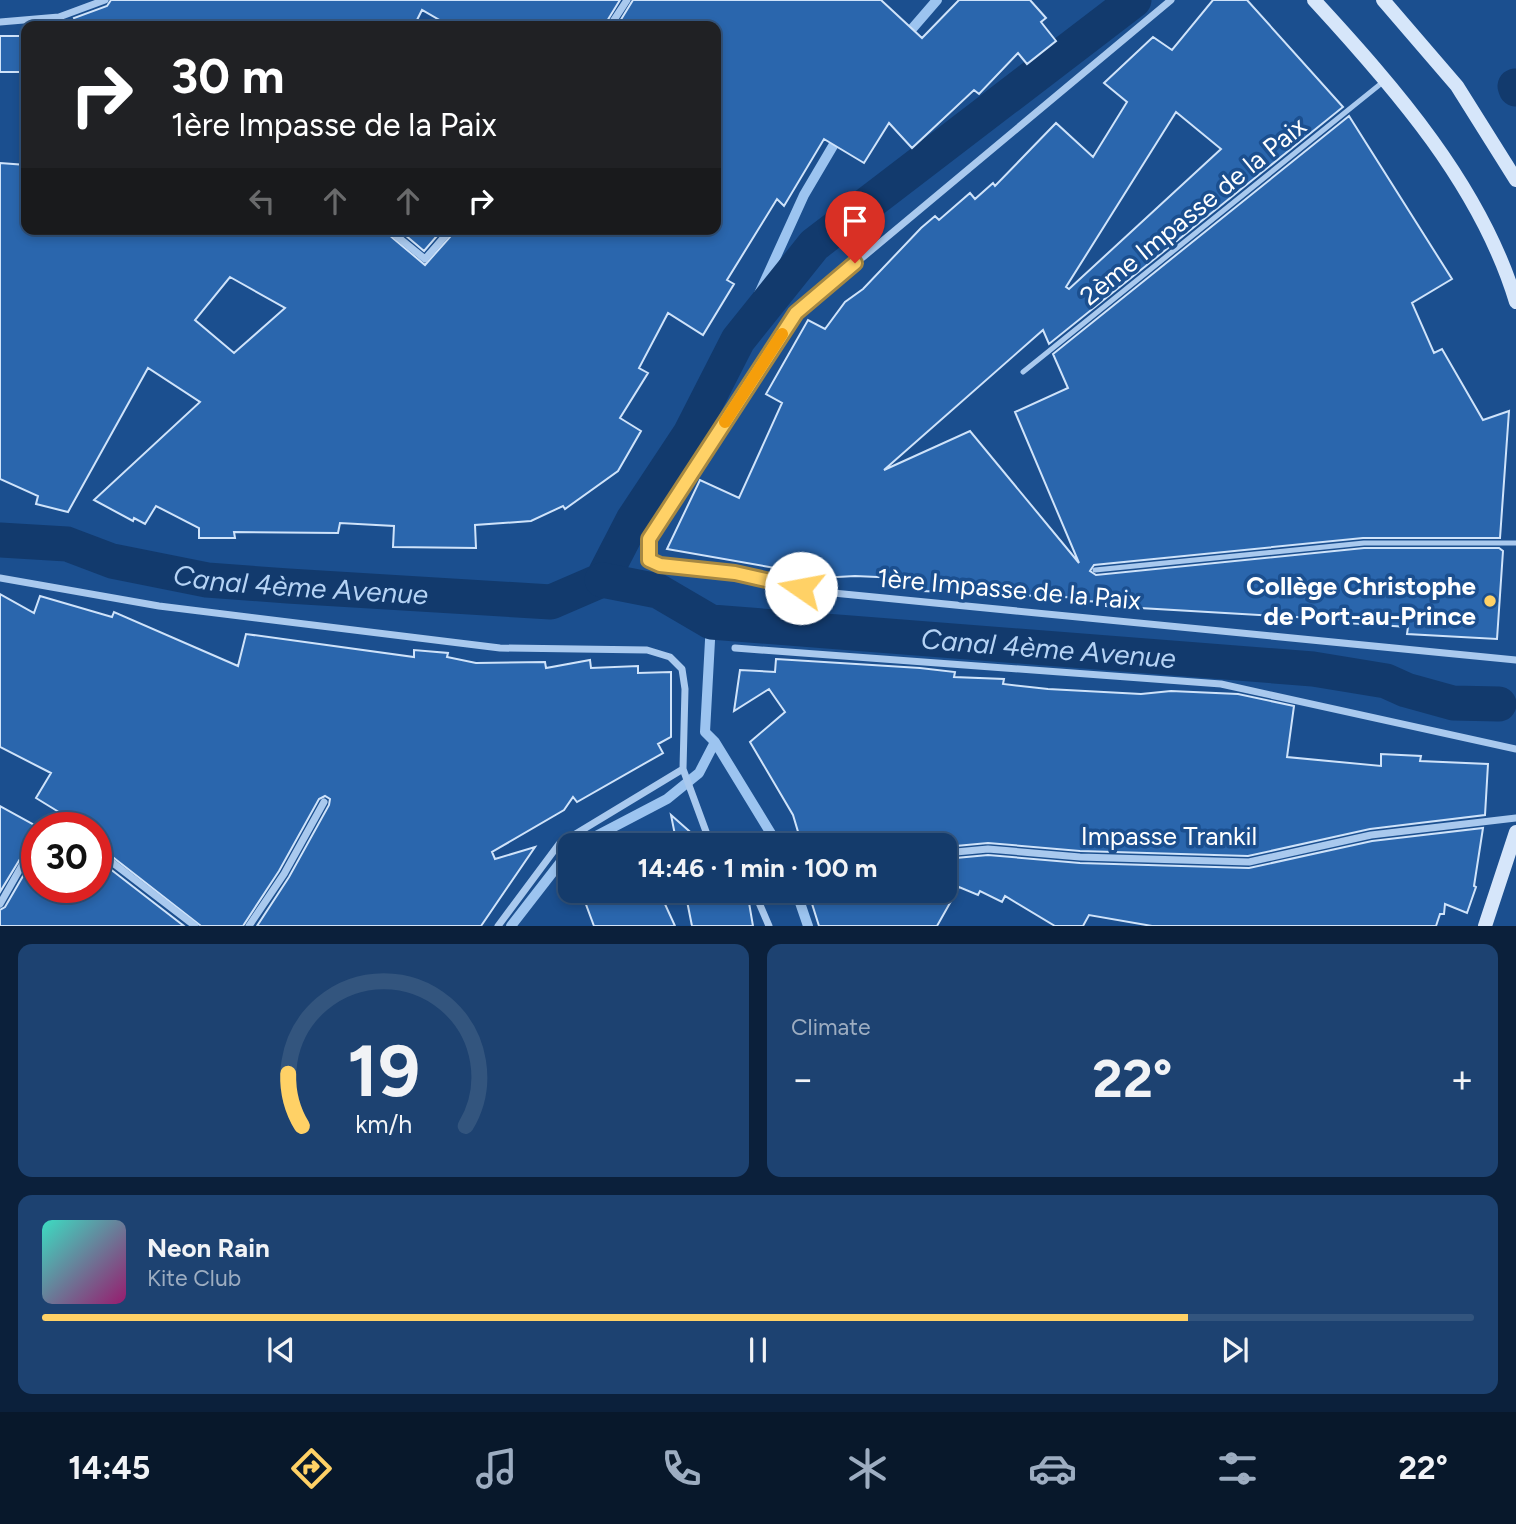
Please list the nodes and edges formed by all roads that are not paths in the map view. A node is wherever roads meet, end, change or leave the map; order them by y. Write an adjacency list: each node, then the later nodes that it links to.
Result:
1 (105, 0): 7 (street)
2 (627, 0): 6 (street)
3 (1171, 0): 18 (street, 1ère Impasse de la Paix)
4 (1314, 0): 8 (main road)
5 (1382, 0): 9 (main road)
6 (613, 21)
7 (0, 22)
8 (1387, 79): 12 (main road); 13 (lane, 2ème Impasse de la Paix)
9 (1516, 180)
10 (395, 235): 11 (street)
11 (446, 235)
12 (1516, 302)
13 (1023, 372)
14 (1516, 543): 15 (lane)
15 (1096, 570)
16 (0, 578): 20 (street)
17 (735, 648): 19 (street)
18 (1516, 660)
19 (1516, 749)
20 (683, 769): 24 (street); 32 (street)
21 (324, 802): 31 (street)
22 (1516, 818): 25 (street, Impasse Trankil)
23 (1516, 832): 34 (main road)
24 (707, 833)
25 (957, 852)
26 (112, 862): 30 (street)
27 (21, 867): 29 (street)
28 (759, 903): 33 (street)
29 (0, 904)
30 (195, 926)
31 (249, 926)
32 (498, 926)
33 (769, 926)
34 (1485, 926)

